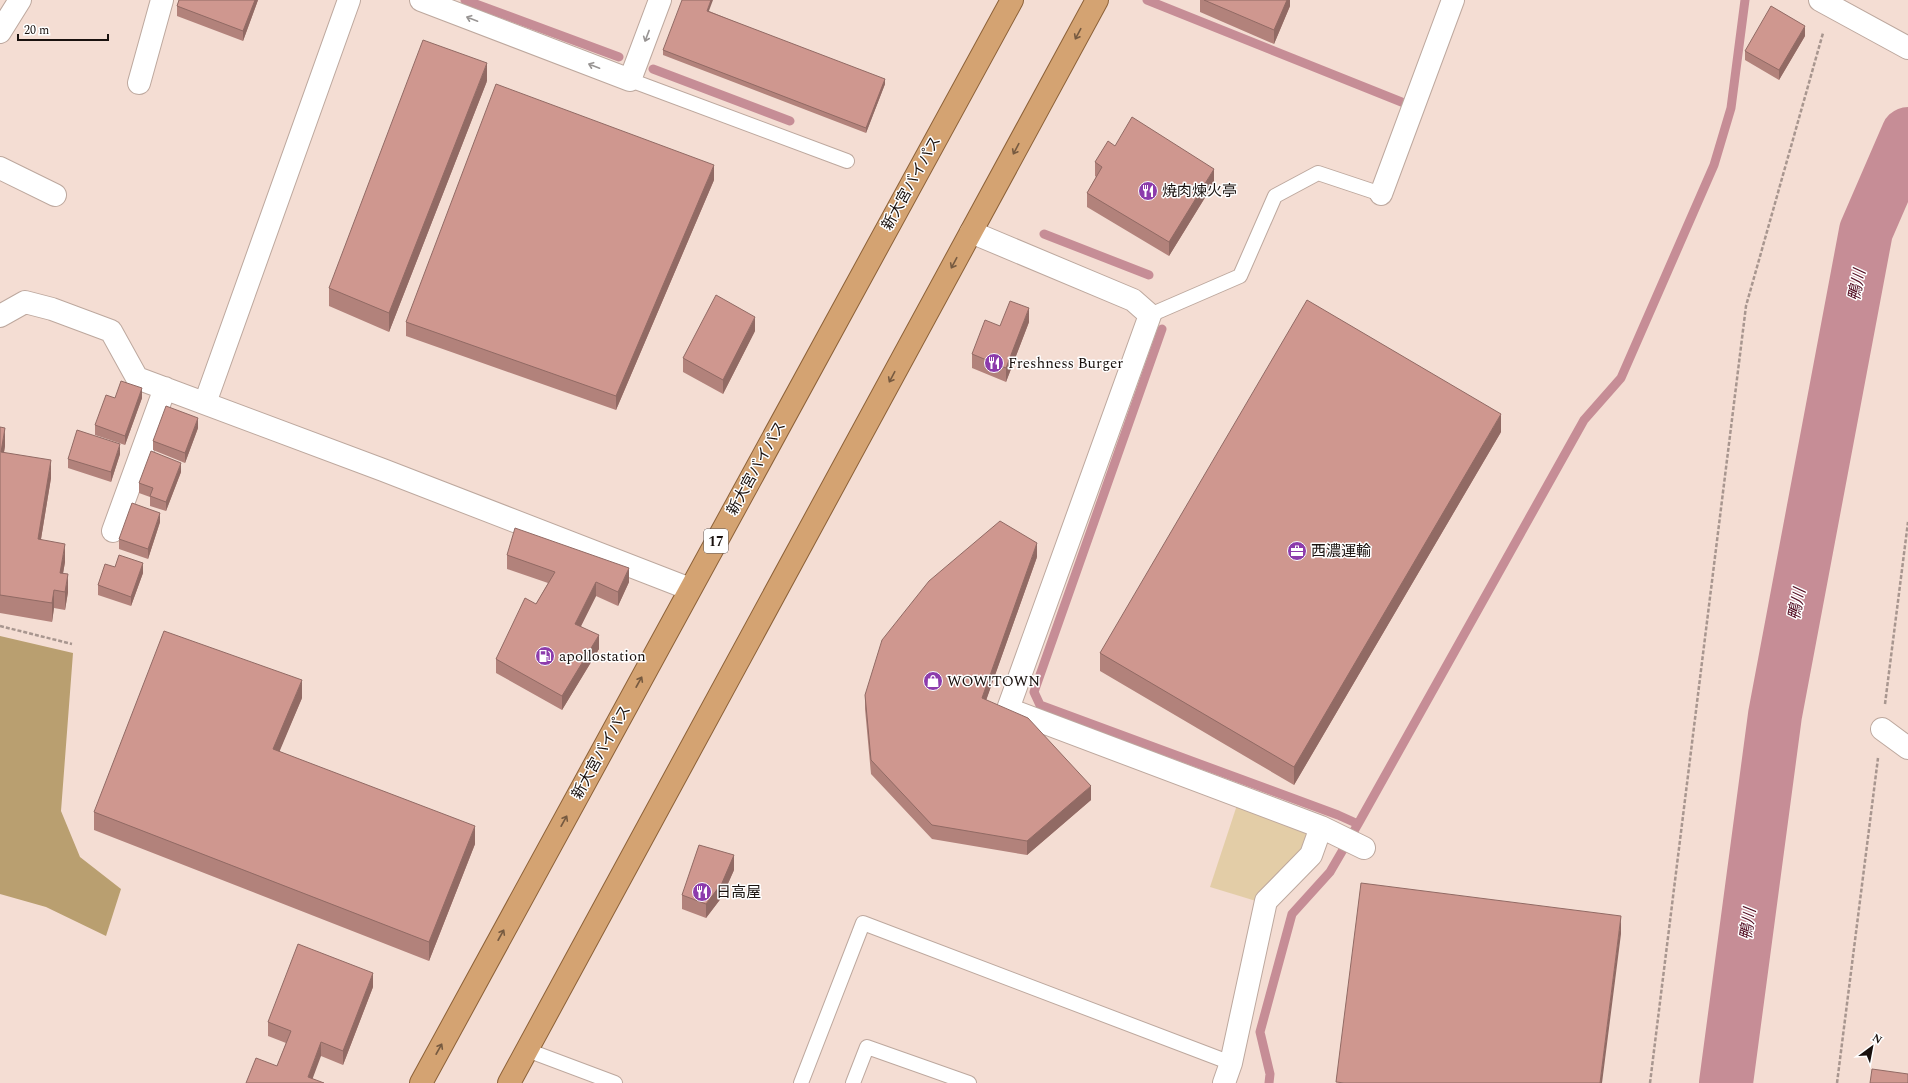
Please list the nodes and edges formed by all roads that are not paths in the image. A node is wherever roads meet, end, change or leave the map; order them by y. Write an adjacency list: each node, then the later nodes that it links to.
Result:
1 (20, 0): 10 (street)
2 (162, 0): 13 (street)
3 (349, 0): 22 (street)
4 (421, 0): 12 (street, one-way to 4)
5 (1012, 0): 24 (highway, 新大宮バイパス / 17)
6 (1097, 0): 18 (highway, one-way to 18)
7 (1452, 0): 16 (street)
8 (655, 2): 12 (street, one-way to 12)
9 (1832, 6): 11 (street)
10 (0, 32)
11 (1908, 48)
12 (630, 80): 14 (lane)
13 (139, 83)
14 (847, 161)
15 (0, 168): 17 (street)
16 (1381, 194): 19 (lane)
17 (55, 195)
18 (971, 232): 19 (street); 29 (highway, one-way to 29)
19 (1150, 315): 27 (street)
20 (0, 316): 21 (street)
21 (165, 388): 22 (street); 23 (street)
22 (205, 403): 24 (street)
23 (113, 531)
24 (690, 589): 31 (highway, 新大宮バイパス / 17, one-way to 24)
25 (1882, 729): 26 (street)
26 (1908, 748)
27 (1321, 827): 28 (street); 30 (street)
28 (1364, 848)
29 (527, 1050): 32 (highway); 33 (lane)
30 (1232, 1063): 34 (lane); 37 (street)
31 (421, 1083)
32 (509, 1083)
33 (615, 1083)
34 (802, 1083)
35 (853, 1083): 36 (lane)
36 (969, 1083)
37 (1224, 1083)

